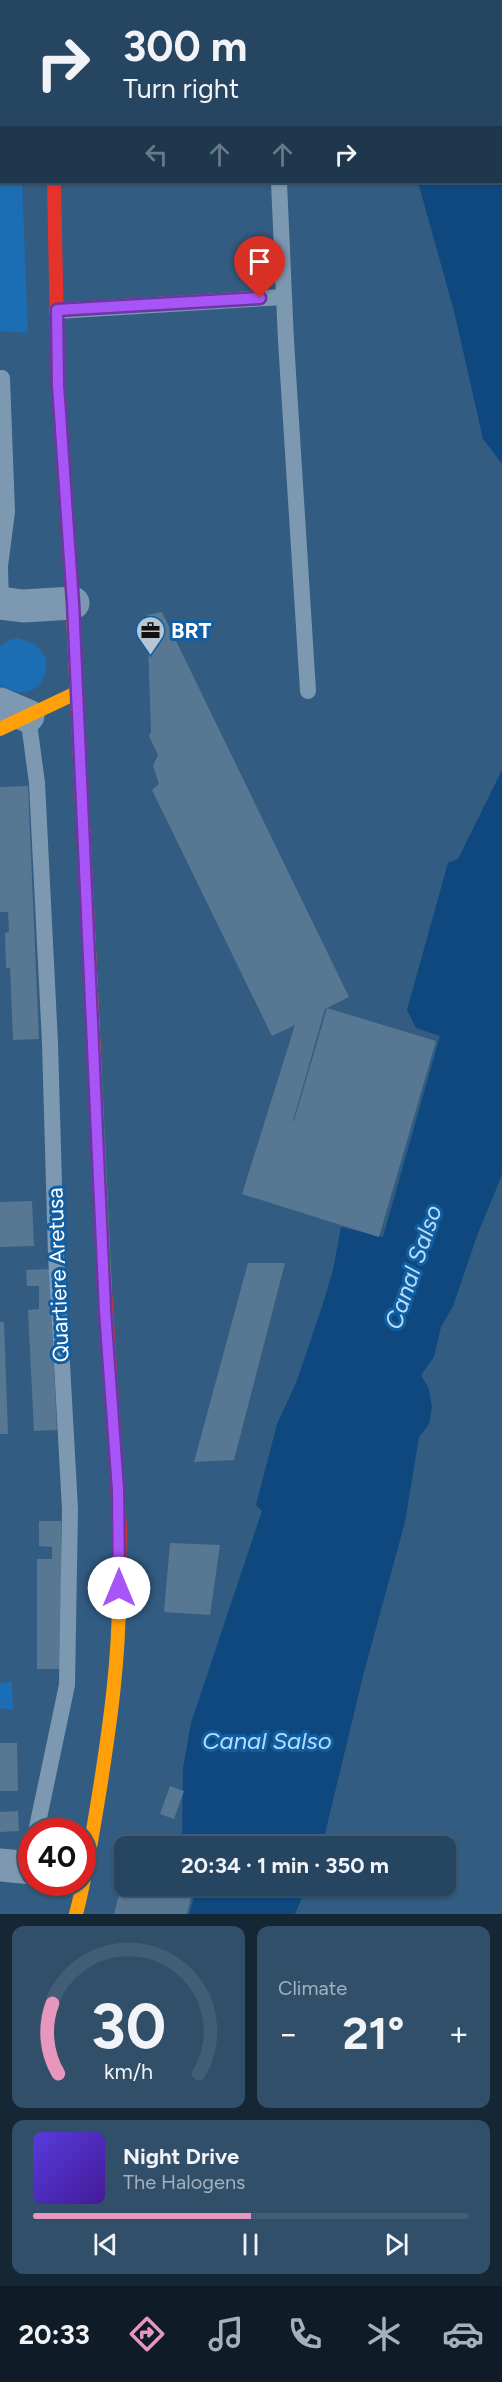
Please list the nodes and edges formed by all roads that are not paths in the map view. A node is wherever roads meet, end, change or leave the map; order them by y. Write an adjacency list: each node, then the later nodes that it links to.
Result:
1 (54, 183): 4 (street)
2 (279, 183): 3 (lane)
3 (284, 297): 4 (lane); 9 (lane)
4 (57, 310): 7 (street)
5 (2, 378): 6 (lane)
6 (0, 567): 8 (lane)
7 (73, 603): 8 (street); 10 (street)
8 (6, 608)
9 (308, 691)
10 (76, 693): 11 (street, Quartiere Aretusa); 13 (street)
11 (9, 716): 12 (lane, Quartiere Aretusa)
12 (39, 1818)
13 (94, 1818)
14 (80, 1896): 15 (street)
15 (76, 1914)

